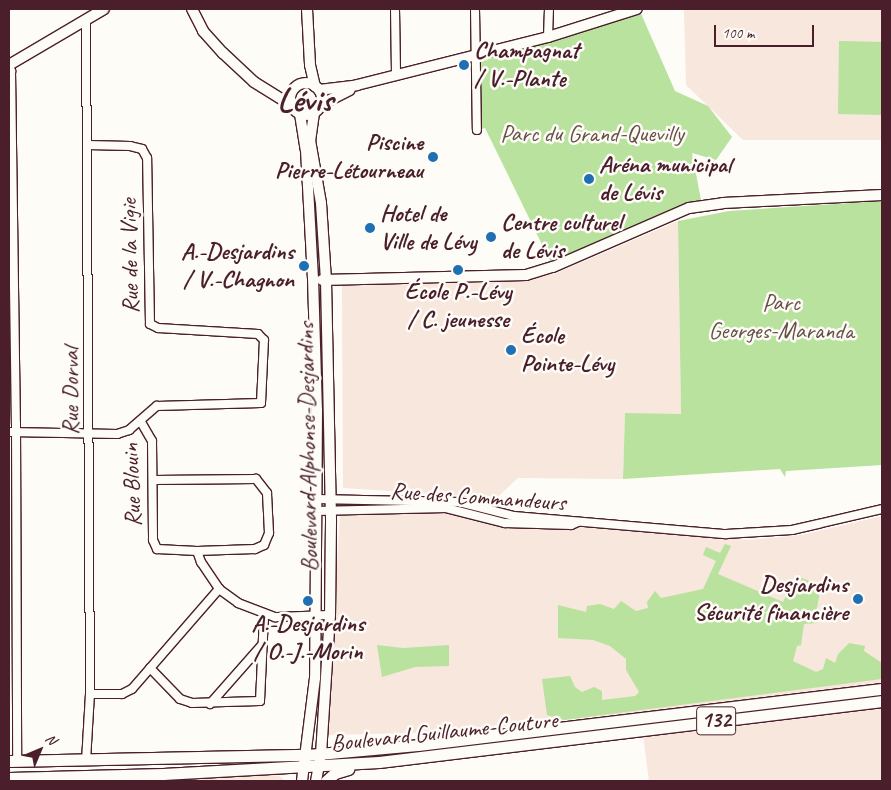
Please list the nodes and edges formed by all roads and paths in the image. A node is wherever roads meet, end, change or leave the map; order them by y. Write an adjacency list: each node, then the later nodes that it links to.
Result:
1 (104, 9): 9 (main road)
2 (192, 9): 18 (main road)
3 (301, 9): 14 (main road)
4 (307, 9): 16 (main road)
5 (395, 9): 13 (street)
6 (475, 9): 11 (street)
7 (549, 9): 10 (street)
8 (637, 9): 10 (main road)
9 (86, 20): 12 (main road); 22 (street, Rue Dorval)
10 (548, 37): 11 (main road)
11 (475, 54): 13 (main road); 21 (street)
12 (9, 66): 27 (street)
13 (396, 74): 15 (main road)
14 (300, 84): 16 (main road); 18 (main road)
15 (357, 85): 16 (main road); 17 (main road)
16 (317, 88): 17 (main road)
17 (322, 104): 19 (main road)
18 (291, 105): 20 (main road)
19 (314, 113): 20 (main road); 25 (main road, Boulevard Alphonse-Desjardins)
20 (300, 114): 24 (main road, Boulevard Alphonse-Desjardins)
21 (477, 130)
22 (88, 145): 26 (street, Rue de la Vigie); 28 (street, Rue Dorval)
23 (882, 195): 25 (main road)
24 (313, 280): 25 (main road); 30 (main road, Boulevard Alphonse-Desjardins)
25 (326, 280): 31 (main road, Boulevard Alphonse-Desjardins)
26 (141, 422): 28 (street, Rue de la Vigie); 29 (street, Rue Blouin)
27 (13, 432): 28 (street, Rue de la Vigie); 47 (street)
28 (90, 433): 42 (street, Rue Dorval)
29 (154, 480): 34 (street, Rue Blouin); 34 (street)
30 (316, 499): 31 (street, Rue des Commandeurs); 33 (main road, Boulevard Alphonse-Desjardins)
31 (329, 504): 32 (street, Rue des Commandeurs); 33 (street, Rue des Commandeurs); 38 (main road, Boulevard Alphonse-Desjardins)
32 (882, 509)
33 (316, 511): 37 (main road, Boulevard Alphonse-Desjardins)
34 (197, 551): 35 (street)
35 (220, 589): 36 (street); 40 (street)
36 (264, 614): 37 (street); 39 (street)
37 (315, 614): 38 (street); 46 (main road, Boulevard Alphonse-Desjardins)
38 (330, 615): 45 (main road, Boulevard Alphonse-Desjardins)
39 (262, 645): 44 (street); 44 (street)
40 (150, 668): 42 (street); 44 (street)
41 (882, 689): 45 (main road, Boulevard Guillaume-Couture / 132)
42 (90, 694): 48 (street, Rue Dorval)
43 (882, 702): 49 (main road, Boulevard Guillaume-Couture / 132)
44 (210, 704)
45 (321, 753): 46 (main road, Boulevard Guillaume-Couture / 132); 50 (main road, Boulevard Alphonse-Desjardins)
46 (308, 755): 48 (main road, Boulevard Guillaume-Couture / 132); 51 (main road, Boulevard Alphonse-Desjardins)
47 (13, 761): 48 (main road, Boulevard Guillaume-Couture / 132)
48 (86, 762)
49 (380, 762): 50 (main road, Boulevard Guillaume-Couture / 132); 55 (main road)
50 (319, 767): 51 (main road, Boulevard Guillaume-Couture / 132); 54 (main road, Boulevard Alphonse-Desjardins)
51 (305, 768): 52 (main road, Boulevard Guillaume-Couture / 132); 53 (main road, Boulevard Alphonse-Desjardins)
52 (9, 778)
53 (302, 781)
54 (316, 781)
55 (326, 781)

